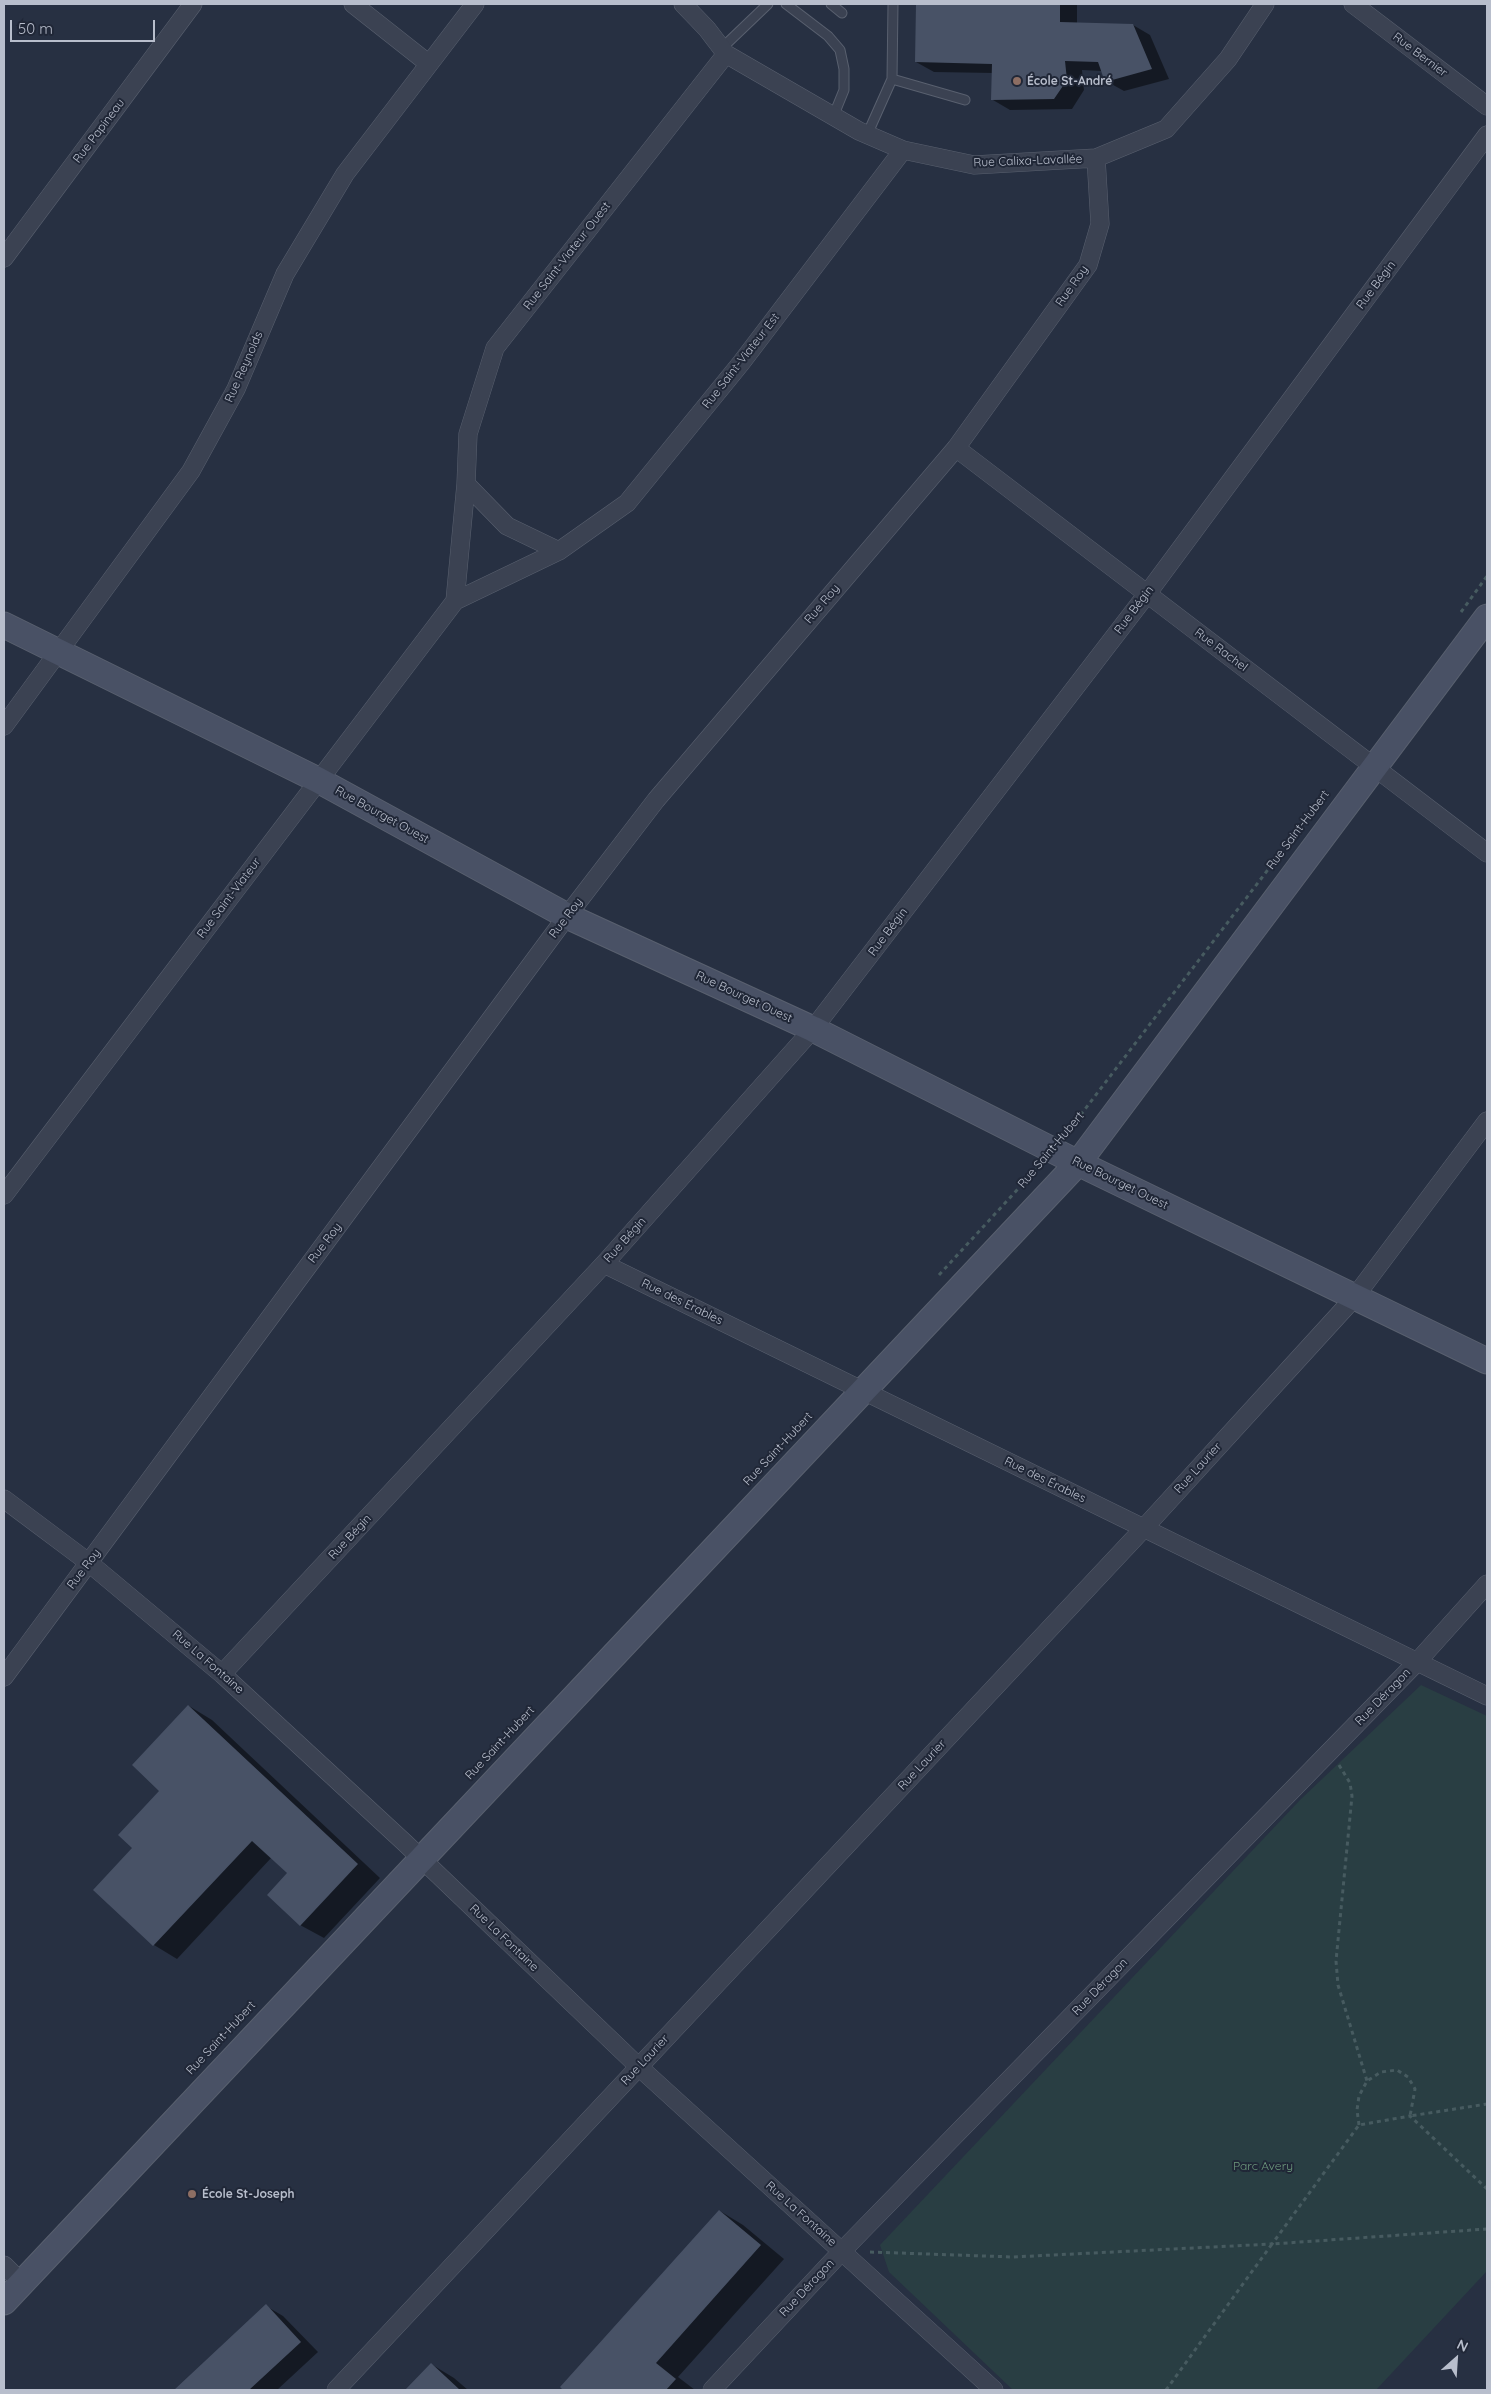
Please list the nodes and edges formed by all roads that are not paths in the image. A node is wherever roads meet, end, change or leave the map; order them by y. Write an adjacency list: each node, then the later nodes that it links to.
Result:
1 (194, 4): 22 (street, Rue Papineau)
2 (353, 4): 13 (street)
3 (475, 4): 13 (street, Rue Reynolds)
4 (683, 4): 12 (street, Rue Calixa-Lavallée)
5 (768, 4): 12 (lane)
6 (786, 4): 17 (lane)
7 (831, 4): 11 (lane)
8 (893, 4): 14 (lane)
9 (1265, 4): 21 (street, Rue Calixa-Lavallée)
10 (1353, 4): 16 (street, Rue Bernier)
11 (842, 13)
12 (724, 51): 17 (street, Rue Calixa-Lavallée); 24 (street, Rue Saint-Viateur Ouest)
13 (429, 64): 30 (street, Rue Reynolds)
14 (892, 79): 15 (lane); 18 (lane)
15 (965, 100)
16 (1487, 106)
17 (833, 117): 18 (street, Rue Calixa-Lavallée)
18 (867, 135): 20 (street, Rue Calixa-Lavallée)
19 (1487, 135): 26 (street, Rue Bégin)
20 (903, 150): 21 (street, Rue Calixa-Lavallée); 25 (street, Rue Saint-Viateur Est)
21 (1096, 158): 23 (street, Rue Roy)
22 (4, 258)
23 (956, 448): 26 (street, Rue Rachel); 35 (street, Rue Roy)
24 (466, 484): 25 (street); 27 (street, Rue Saint-Viateur Ouest)
25 (559, 551): 27 (street, Rue Saint-Viateur Est)
26 (1147, 594): 32 (street, Rue Rachel); 36 (street, Rue Bégin)
27 (455, 601): 33 (street, Rue Saint-Viateur)
28 (1487, 617): 32 (street, Rue Saint-Hubert)
29 (4, 625): 30 (street, Rue Bourget Ouest)
30 (60, 652): 31 (street, Rue Reynolds); 33 (street, Rue Bourget Ouest)
31 (4, 726)
32 (1375, 767): 34 (street, Rue Rachel); 38 (street, Rue Saint-Hubert)
33 (318, 780): 35 (street, Rue Bourget Ouest); 39 (street, Rue Saint-Viateur)
34 (1487, 852)
35 (567, 916): 36 (street, Rue Bourget Ouest); 46 (street, Rue Roy)
36 (813, 1029): 38 (street, Rue Bourget Ouest); 40 (street, Rue Bégin)
37 (1487, 1121): 41 (street, Rue Laurier)
38 (1078, 1163): 41 (street, Rue Bourget Ouest); 43 (street, Rue Saint-Hubert)
39 (4, 1195)
40 (604, 1264): 43 (street, Rue des Érables); 49 (street, Rue Bégin)
41 (1354, 1298): 42 (street, Rue Bourget Ouest); 45 (street, Rue Laurier)
42 (1487, 1361)
43 (864, 1391): 45 (street, Rue des Érables); 52 (street, Rue Saint-Hubert)
44 (4, 1499): 46 (street, Rue La Fontaine)
45 (1144, 1528): 48 (street, Rue des Érables); 53 (street, Rue Laurier)
46 (88, 1562): 49 (street, Rue La Fontaine); 50 (street, Rue Roy)
47 (1487, 1584): 48 (street, Rue Déragon)
48 (1417, 1662): 51 (street, Rue des Érables); 54 (street, Rue Déragon)
49 (222, 1674): 52 (street, Rue La Fontaine)
50 (4, 1677)
51 (1487, 1696)
52 (422, 1859): 53 (street, Rue La Fontaine); 56 (street, Rue Saint-Hubert)
53 (639, 2067): 54 (street, Rue La Fontaine); 58 (street, Rue Laurier)
54 (842, 2251): 59 (street, Rue Déragon); 60 (street, Rue La Fontaine)
55 (4, 2266): 56 (street)
56 (22, 2283): 57 (street, Rue Saint-Hubert)
57 (4, 2302)
58 (336, 2390)
59 (712, 2390)
60 (994, 2390)

